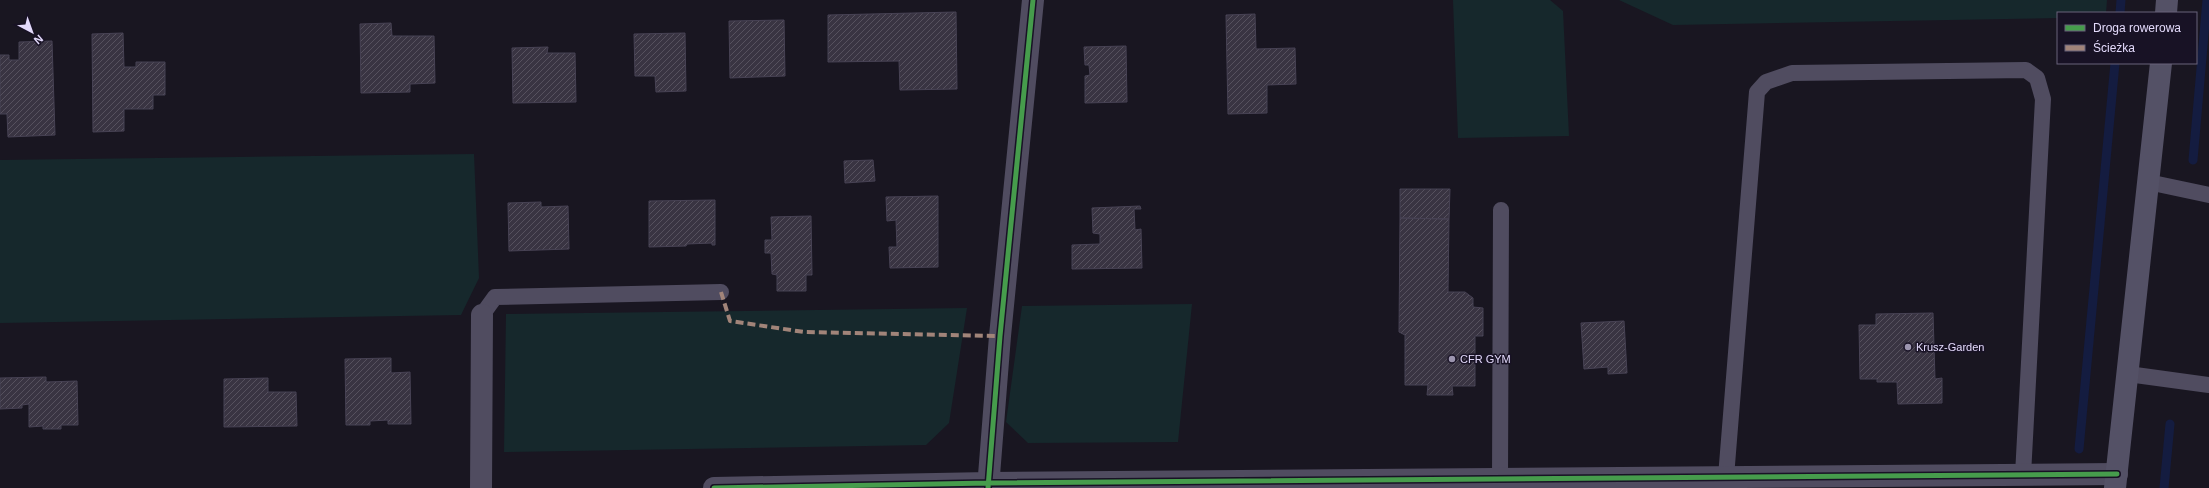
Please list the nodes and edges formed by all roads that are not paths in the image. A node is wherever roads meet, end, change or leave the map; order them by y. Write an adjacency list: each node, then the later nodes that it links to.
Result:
1 (1033, 0): 16 (street)
2 (2167, 0): 3 (street)
3 (2166, 12)
4 (2161, 64): 5 (street)
5 (2148, 182): 6 (lane); 10 (street)
6 (2209, 195)
7 (1501, 210): 14 (lane)
8 (721, 292): 9 (lane)
9 (482, 314): 17 (street)
10 (2128, 374): 11 (lane); 15 (street)
11 (2209, 385)
12 (2023, 475): 13 (street); 13 (lane); 15 (street)
13 (1726, 477): 14 (street)
14 (1500, 479): 16 (street)
15 (2116, 481)
16 (988, 486): 18 (street)
17 (482, 488)
18 (714, 488)

